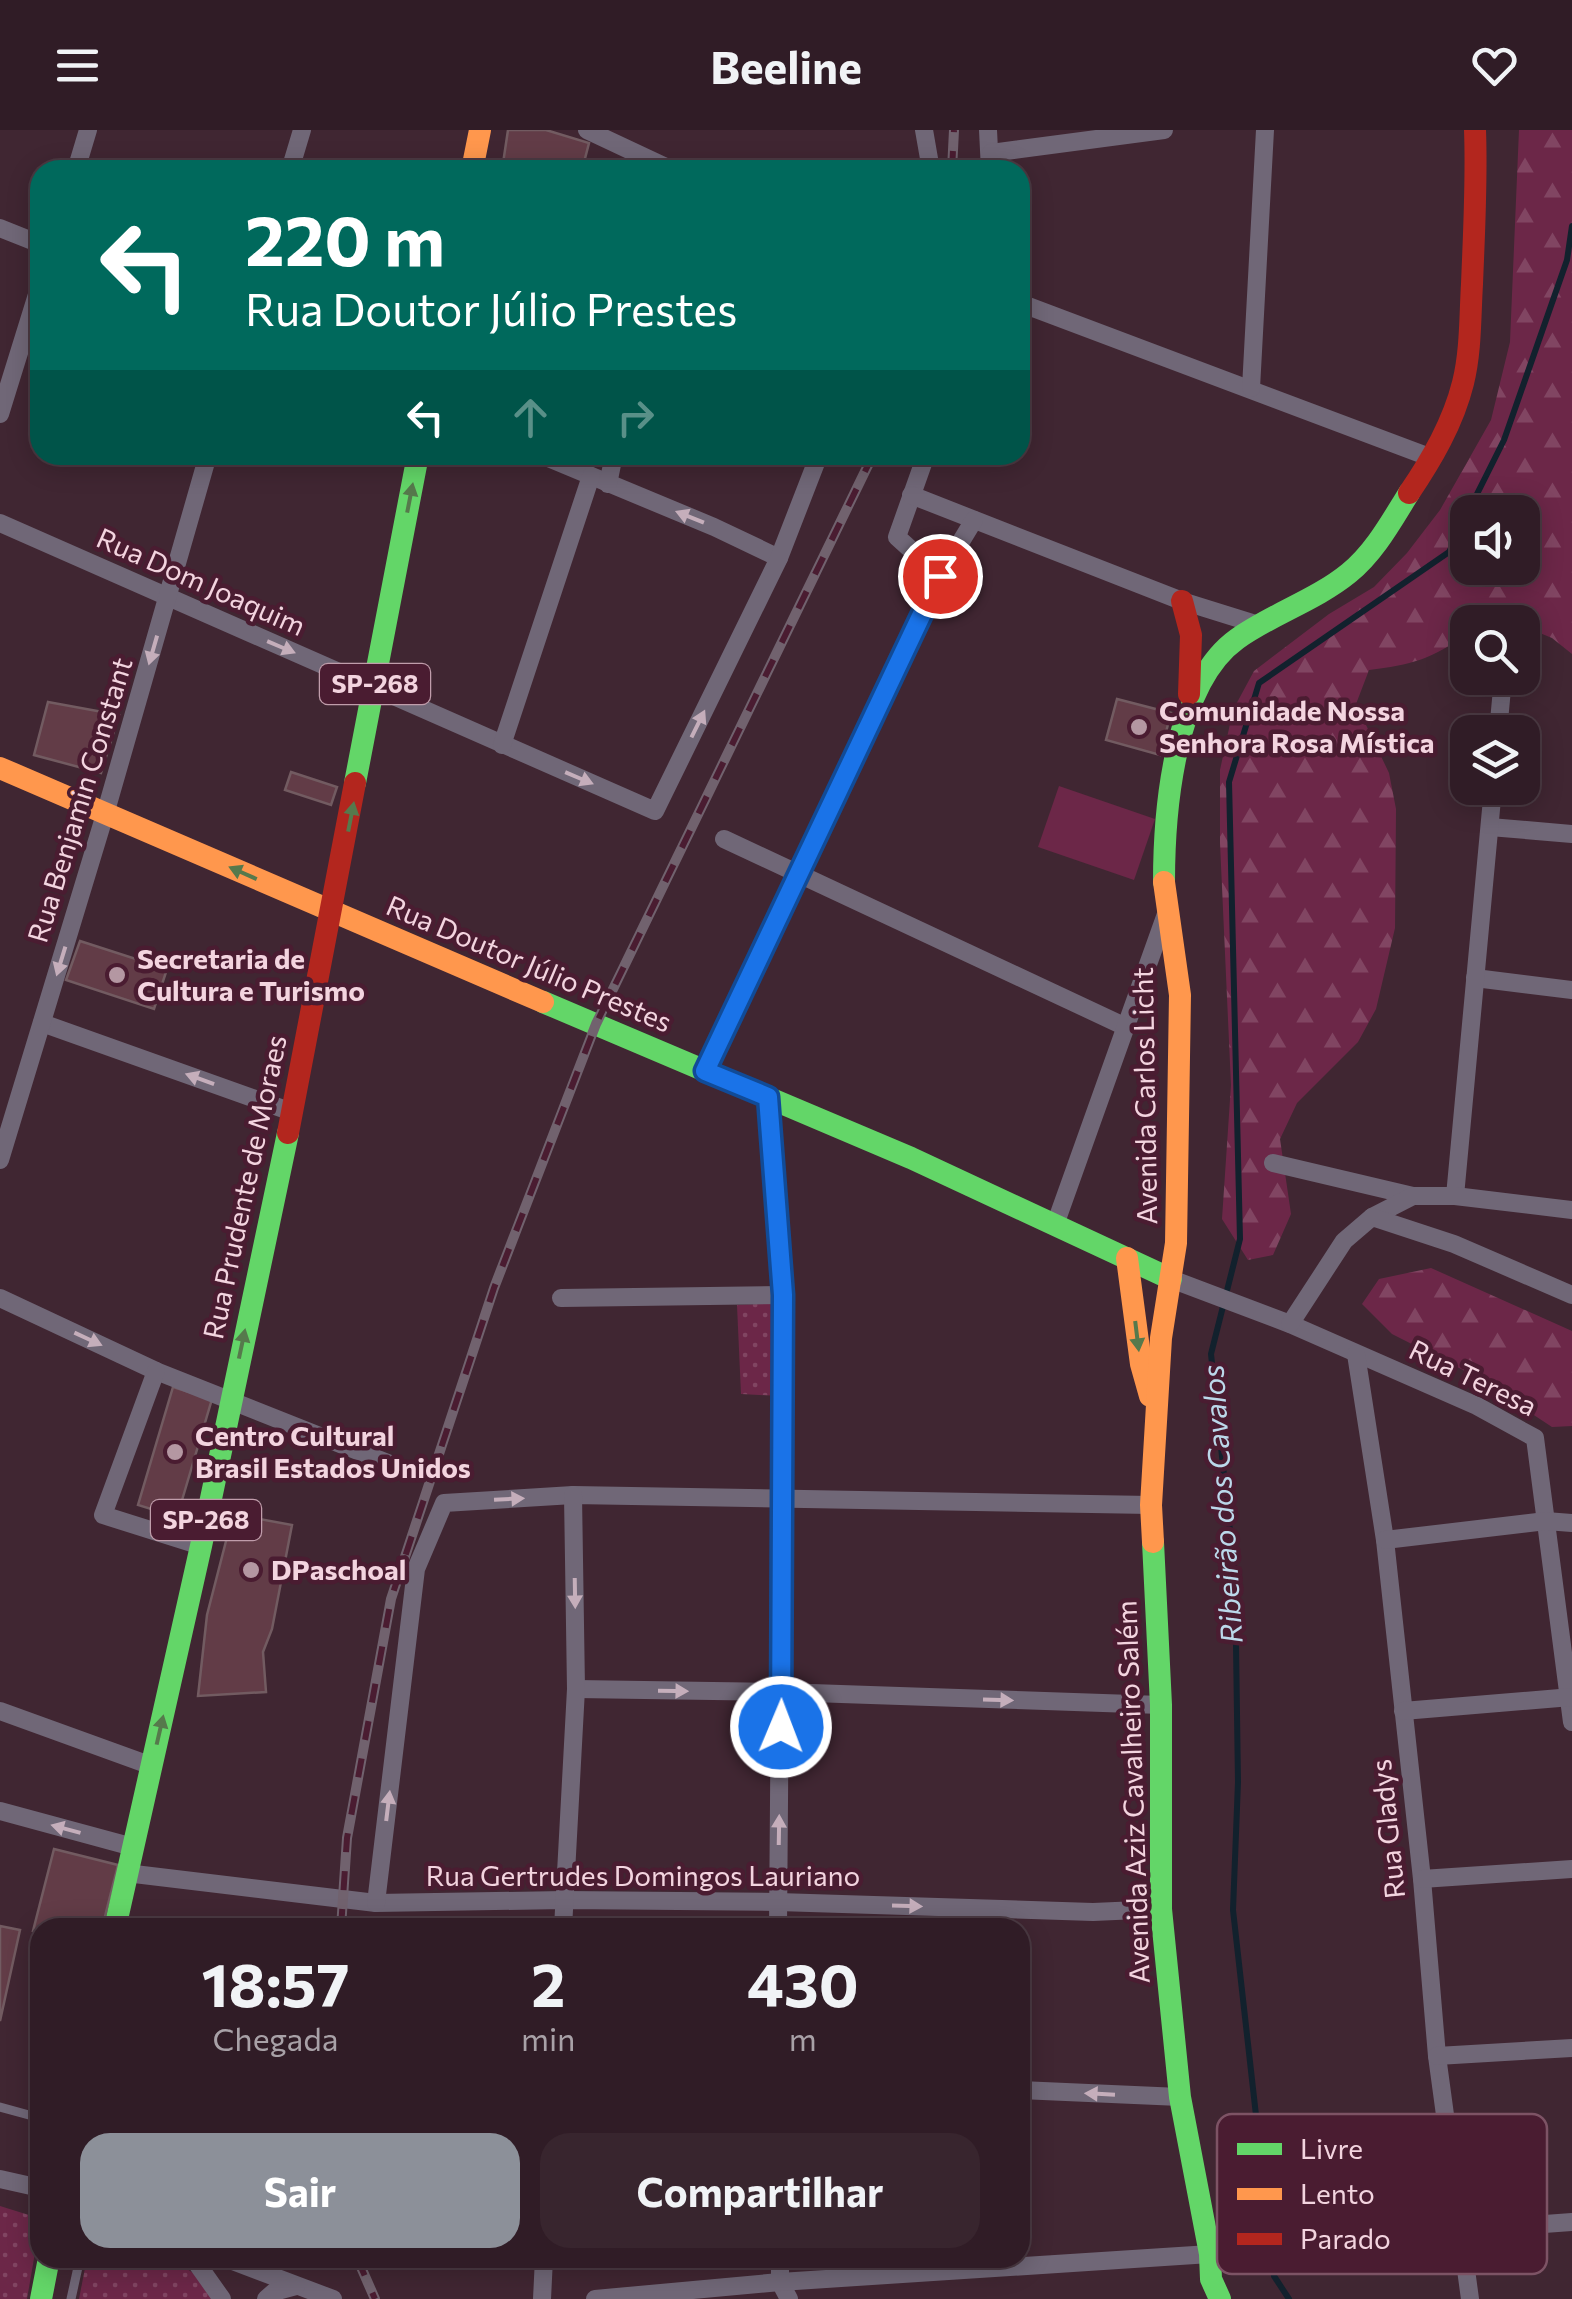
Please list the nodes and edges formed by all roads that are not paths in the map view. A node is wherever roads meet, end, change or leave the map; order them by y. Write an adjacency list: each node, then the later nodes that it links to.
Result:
1 (88, 130): 10 (street)
2 (302, 130): 11 (street)
3 (480, 130): 12 (main road)
4 (587, 130): 13 (street)
5 (924, 130): 14 (street)
6 (988, 130): 15 (street)
7 (1164, 130): 16 (street)
8 (1266, 130): 21 (street)
9 (1475, 130): 23 (main road, Avenida Carlos Licht)
10 (79, 160)
11 (293, 160)
12 (474, 160)
13 (651, 160)
14 (928, 160)
15 (990, 160)
16 (996, 160)
17 (0, 228): 18 (street)
18 (30, 240)
19 (1030, 307): 21 (street)
20 (30, 317): 22 (street)
21 (1250, 388): 23 (street)
22 (0, 414)
23 (1432, 458): 38 (main road, Avenida Carlos Licht)
24 (205, 465): 36 (street, Rua Benjamin Constant)
25 (416, 465): 39 (main road, Rua Prudente de Moraes / SP-268, one-way to 25)
26 (565, 465): 30 (street)
27 (608, 465): 30 (street)
28 (815, 465): 34 (street)
29 (922, 465): 31 (street)
30 (600, 480): 34 (street, one-way to 30); 41 (street)
31 (912, 495): 32 (street); 35 (street)
32 (974, 520): 35 (street); 37 (street)
33 (0, 523): 36 (street, Rua Dom Joaquim)
34 (779, 558): 41 (street, Rua Dom Joaquim, one-way to 34)
35 (940, 576): 48 (street)
36 (168, 598): 39 (street, Rua Dom Joaquim, one-way to 39); 44 (street, Rua Benjamin Constant, one-way to 44)
37 (1182, 601): 38 (street); 40 (main road)
38 (1259, 625): 40 (main road, Avenida Carlos Licht)
39 (374, 688): 41 (street, Rua Dom Joaquim); 50 (main road, Rua Prudente de Moraes / SP-268, one-way to 39)
40 (1188, 715): 49 (main road, Avenida Carlos Licht)
41 (502, 745)
42 (0, 768): 44 (main road, Rua Doutor Júlio Prestes)
43 (1492, 805): 45 (street)
44 (106, 811): 50 (main road, Rua Doutor Júlio Prestes, one-way to 44); 53 (street, Rua Benjamin Constant, one-way to 53)
45 (1490, 827): 46 (street); 51 (street)
46 (1572, 834)
47 (724, 838): 48 (street)
48 (800, 872): 54 (street); 55 (street)
49 (1168, 910): 54 (street); 66 (main road, Avenida Carlos Licht)
50 (332, 913): 55 (main road, Rua Doutor Júlio Prestes); 57 (main road, Rua Prudente de Moraes / SP-268)
51 (1476, 978): 52 (street); 61 (street)
52 (1572, 990)
53 (42, 1023): 57 (street, one-way to 53); 58 (street, Rua Benjamin Constant)
54 (1126, 1027): 64 (street)
55 (705, 1071): 56 (main road, Rua Doutor Júlio Prestes)
56 (768, 1097): 64 (main road, Rua Doutor Júlio Prestes); 67 (street)
57 (292, 1112): 75 (main road, Rua Prudente de Moraes / SP-268, one-way to 57)
58 (0, 1160)
59 (1273, 1163): 60 (street)
60 (1414, 1196): 61 (street); 63 (street)
61 (1455, 1196): 62 (street)
62 (1572, 1210)
63 (1372, 1216): 68 (street); 72 (street)
64 (1055, 1224): 65 (main road, Rua Doutor Júlio Prestes)
65 (1127, 1258): 66 (main road, Rua Doutor Júlio Prestes); 76 (main road, one-way to 76)
66 (1171, 1279): 71 (street, Rua Doutor Júlio Prestes); 76 (main road, Avenida Aziz Cavalheiro Salém)
67 (783, 1295): 70 (street); 79 (street)
68 (1572, 1295)
69 (0, 1298): 74 (street, one-way to 74)
70 (561, 1298)
71 (1246, 1308): 72 (street, Rua Teresa)
72 (1290, 1324): 73 (street, Rua Teresa)
73 (1356, 1354): 81 (street, Rua Teresa); 83 (street, Rua Gladys)
74 (156, 1370): 75 (street); 84 (street)
75 (230, 1402): 77 (street); 84 (main road, Rua Prudente de Moraes / SP-268)
76 (1156, 1412): 80 (main road, Avenida Aziz Cavalheiro Salém)
77 (392, 1465)
78 (574, 1495): 79 (street); 85 (street, one-way to 85); 100 (street, one-way to 78)
79 (783, 1496): 80 (street); 86 (street)
80 (1151, 1505): 88 (main road, Avenida Aziz Cavalheiro Salém)
81 (1546, 1522): 82 (street); 83 (street); 87 (street, Rua Teresa)
82 (1572, 1523)
83 (1385, 1540): 89 (street, Rua Gladys)
84 (201, 1546): 92 (main road, Rua Prudente de Moraes / SP-268, one-way to 84)
85 (576, 1690): 86 (street, one-way to 86); 98 (street)
86 (782, 1692): 88 (street, one-way to 88); 99 (street, one-way to 86)
87 (1570, 1697): 89 (street); 91 (street, Rua Teresa)
88 (1161, 1706): 101 (main road, Avenida Aziz Cavalheiro Salém)
89 (1404, 1710): 97 (street, Rua Gladys)
90 (0, 1711): 92 (street)
91 (1572, 1722)
92 (152, 1766): 94 (main road, Rua Prudente de Moraes / SP-268)
93 (0, 1811): 94 (street, one-way to 93)
94 (133, 1847): 96 (main road, Rua Prudente de Moraes / SP-268)
95 (1572, 1870): 97 (street)
96 (126, 1873): 100 (street, Rua Gertrudes Domingos Lauriano); 102 (main road, Rua Prudente de Moraes / SP-268)
97 (1422, 1880): 106 (street, Rua Gladys)
98 (564, 1900): 99 (street, Rua Gertrudes Domingos Lauriano); 100 (street, Rua Gertrudes Domingos Lauriano); 103 (street)
99 (778, 1902): 101 (street, Rua Gertrudes Domingos Lauriano, one-way to 101); 104 (street)
100 (376, 1903)
101 (1162, 1909): 108 (main road, Avenida Aziz Cavalheiro Salém)
102 (117, 1918)
103 (563, 1918)
104 (778, 1918)
105 (1572, 2048): 106 (street)
106 (1437, 2056): 110 (street, Rua Gladys)
107 (1030, 2090): 108 (street, one-way to 107)
108 (1180, 2098): 117 (main road, Avenida Aziz Cavalheiro Salém)
109 (0, 2107): 111 (lane)
110 (1445, 2114)
111 (30, 2115)
112 (0, 2178): 113 (street)
113 (30, 2187)
114 (1572, 2222): 115 (street)
115 (1547, 2224)
116 (1217, 2253): 117 (street)
117 (1210, 2254): 118 (street); 137 (main road, Avenida Aziz Cavalheiro Salém)
118 (1030, 2266)
119 (47, 2268): 129 (main road)
120 (78, 2268): 130 (lane)
121 (200, 2268): 131 (street)
122 (251, 2268): 128 (street)
123 (544, 2268): 134 (street)
124 (780, 2268): 127 (street)
125 (995, 2268): 127 (street)
126 (1466, 2274): 138 (street, Rua Gladys)
127 (780, 2282): 135 (street); 136 (street)
128 (297, 2286): 132 (street); 133 (street)
129 (41, 2299)
130 (71, 2299)
131 (222, 2299)
132 (266, 2299)
133 (332, 2299)
134 (542, 2299)
135 (595, 2299)
136 (789, 2299)
137 (1220, 2299)
138 (1470, 2299)

